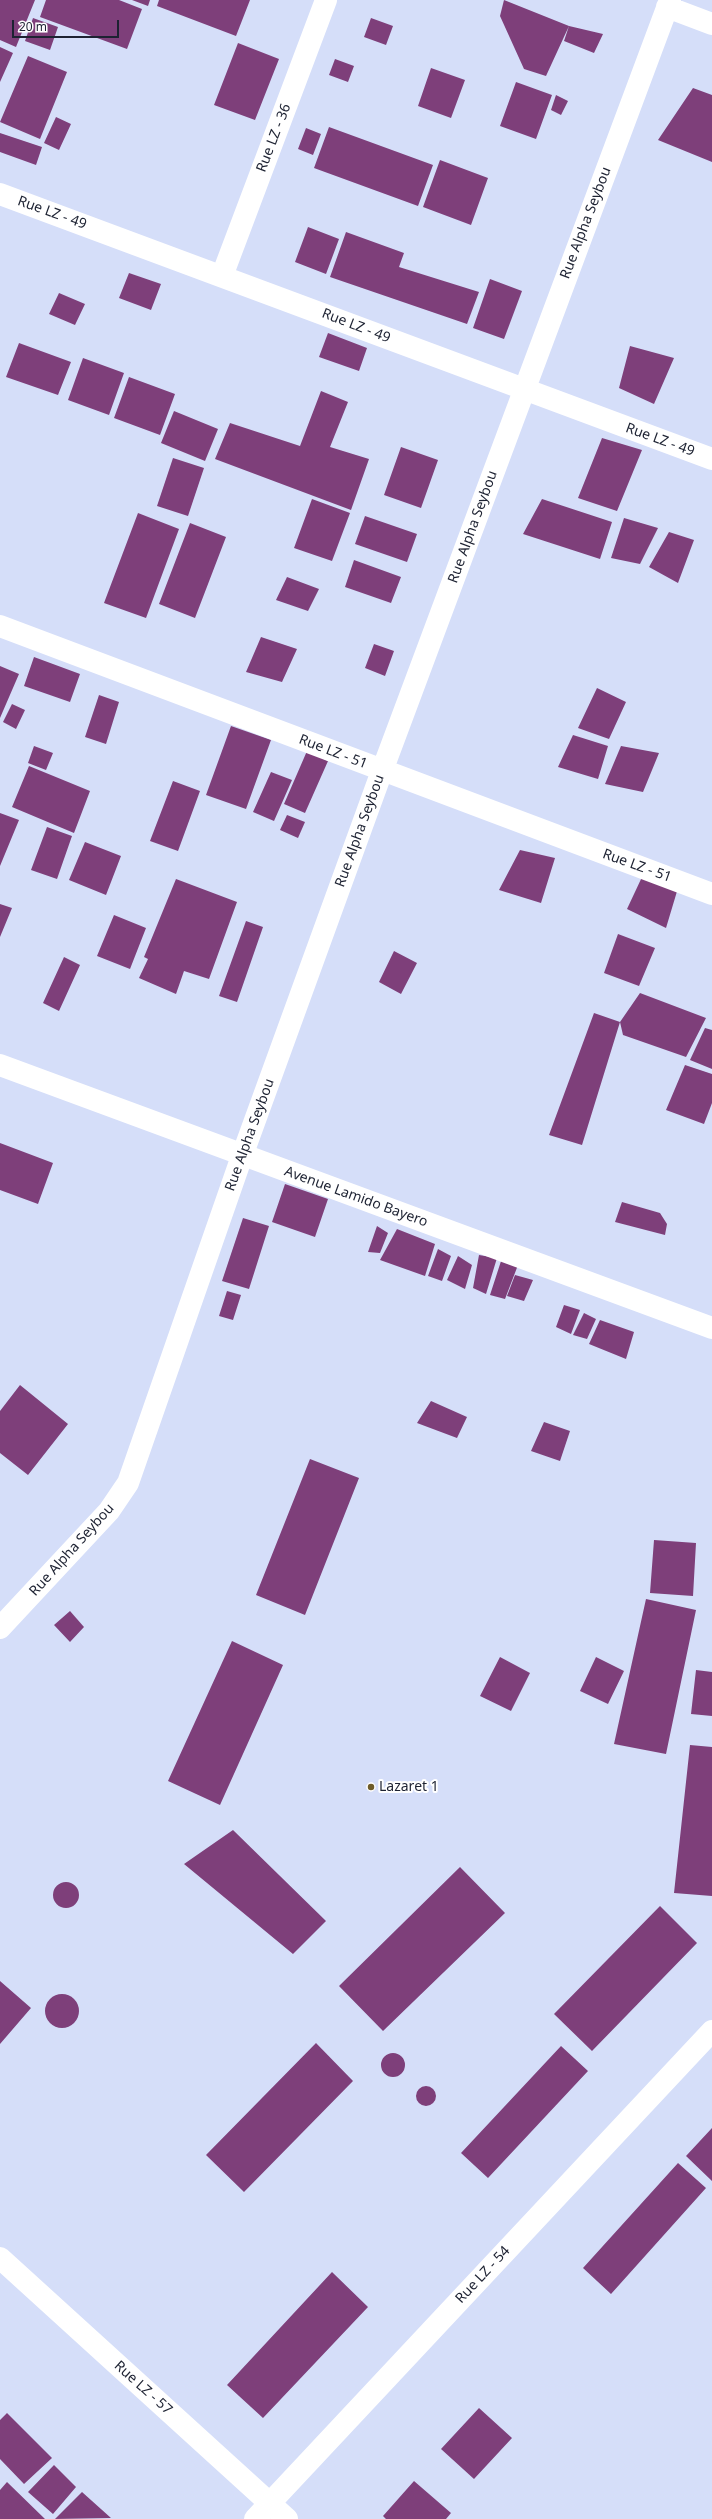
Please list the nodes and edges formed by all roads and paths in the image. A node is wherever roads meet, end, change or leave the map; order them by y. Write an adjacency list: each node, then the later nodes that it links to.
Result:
1 (326, 0): 5 (street, Rue LZ - 36)
2 (668, 4): 3 (street); 6 (street, Rue Alpha Seybou)
3 (712, 24)
4 (0, 194): 5 (street, Rue LZ - 49)
5 (222, 276): 6 (street, Rue LZ - 49)
6 (524, 390): 7 (street, Rue LZ - 49); 9 (street, Rue Alpha Seybou)
7 (712, 459)
8 (0, 626): 9 (street, Rue LZ - 51)
9 (382, 771): 10 (street, Rue LZ - 51); 12 (street, Rue Alpha Seybou)
10 (712, 894)
11 (0, 1065): 12 (street, Avenue Lamido Bayero)
12 (242, 1156): 13 (street, Avenue Lamido Bayero); 14 (street, Rue Alpha Seybou)
13 (712, 1328)
14 (0, 1628)
15 (712, 2031): 17 (street, Rue LZ - 54)
16 (0, 2258): 17 (street, Rue LZ - 57)
17 (270, 2503): 18 (street, Rue LZ - 54); 19 (street, Rue LZ - 57)
18 (255, 2519)
19 (286, 2519)

